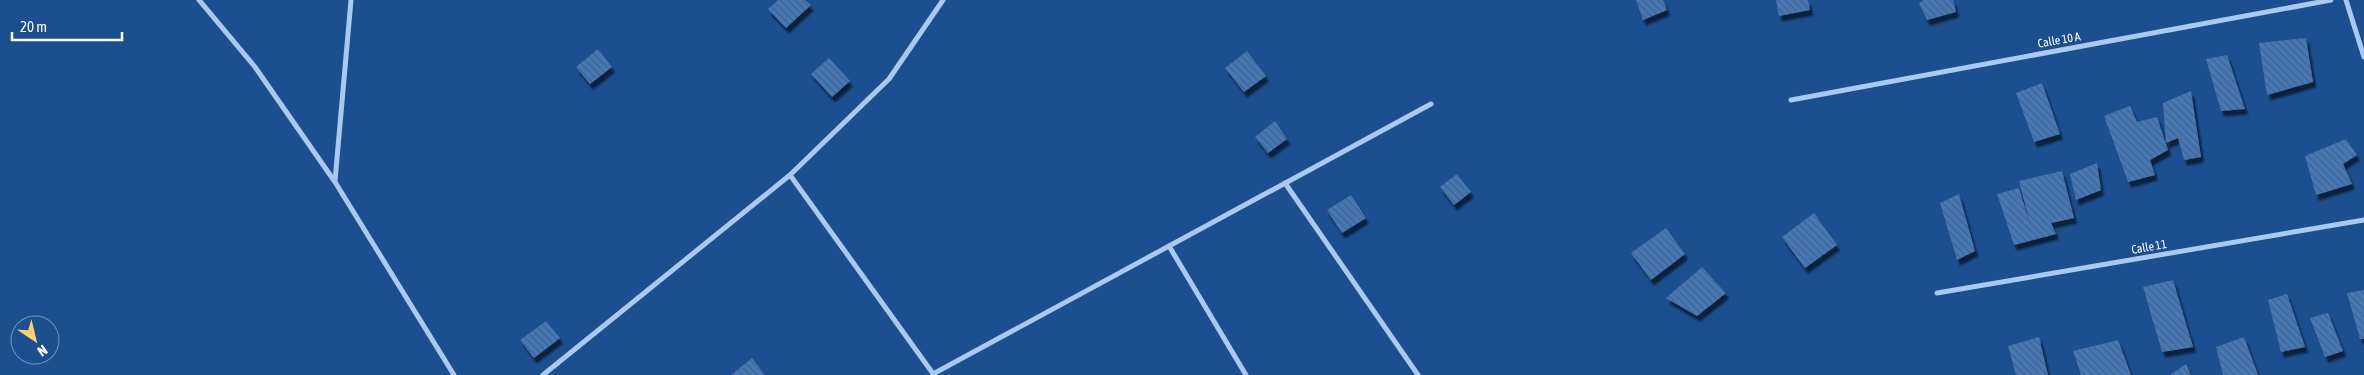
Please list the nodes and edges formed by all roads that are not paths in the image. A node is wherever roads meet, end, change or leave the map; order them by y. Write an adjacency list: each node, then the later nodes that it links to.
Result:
1 (199, 0): 10 (street)
2 (351, 0): 10 (street)
3 (943, 0): 9 (street)
4 (2331, 0): 7 (street, Calle 10 A)
5 (2346, 0): 6 (street)
6 (2364, 56)
7 (1791, 100)
8 (1431, 104): 11 (street)
9 (790, 175): 15 (street); 17 (street)
10 (335, 182): 16 (street)
11 (1285, 183): 13 (street); 19 (street)
12 (2364, 220): 14 (street, Calle 11)
13 (1169, 246): 15 (street); 18 (street)
14 (1937, 293)
15 (934, 374)
16 (454, 375)
17 (543, 375)
18 (1246, 375)
19 (1418, 375)

